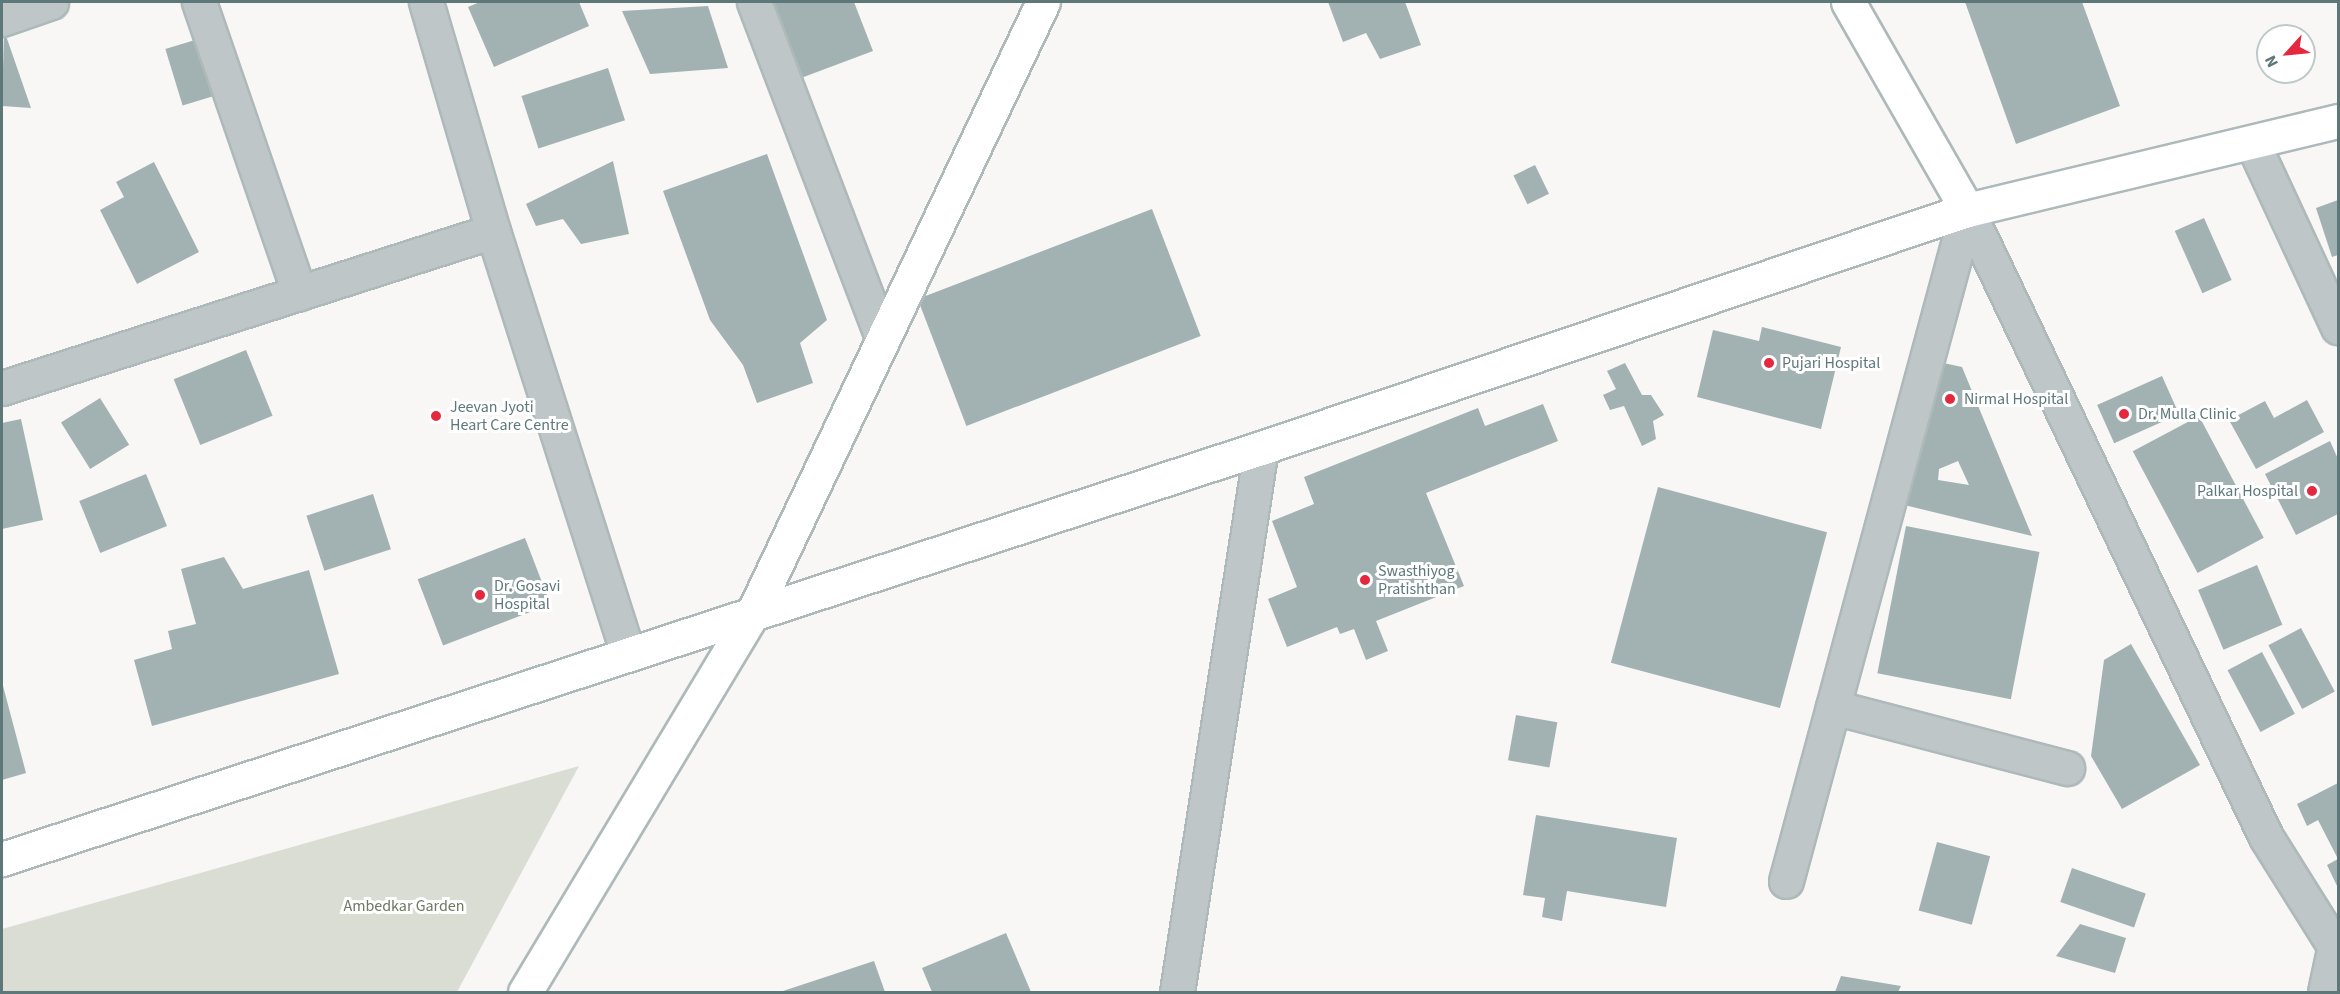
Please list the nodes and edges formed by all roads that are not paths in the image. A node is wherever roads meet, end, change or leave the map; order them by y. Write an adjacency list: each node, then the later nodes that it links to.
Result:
1 (51, 2): 7 (street)
2 (199, 2): 12 (street)
3 (426, 2): 11 (street)
4 (754, 2): 14 (street)
5 (1043, 2): 14 (main road)
6 (1848, 2): 10 (main road)
7 (2, 19)
8 (2338, 122): 9 (main road)
9 (2253, 144): 10 (main road); 13 (street)
10 (1967, 210): 16 (main road); 19 (street); 23 (street)
11 (493, 231): 12 (street); 18 (street)
12 (299, 293): 15 (street)
13 (2338, 327)
14 (883, 339): 17 (main road)
15 (2, 388)
16 (1261, 448): 17 (main road); 25 (street)
17 (753, 613): 18 (main road); 24 (main road)
18 (628, 654): 21 (main road)
19 (1833, 707): 20 (street); 22 (street)
20 (2067, 768)
21 (2, 859)
22 (1786, 881)
23 (2337, 949): 26 (street)
24 (525, 993)
25 (1177, 993)
26 (2325, 993)

